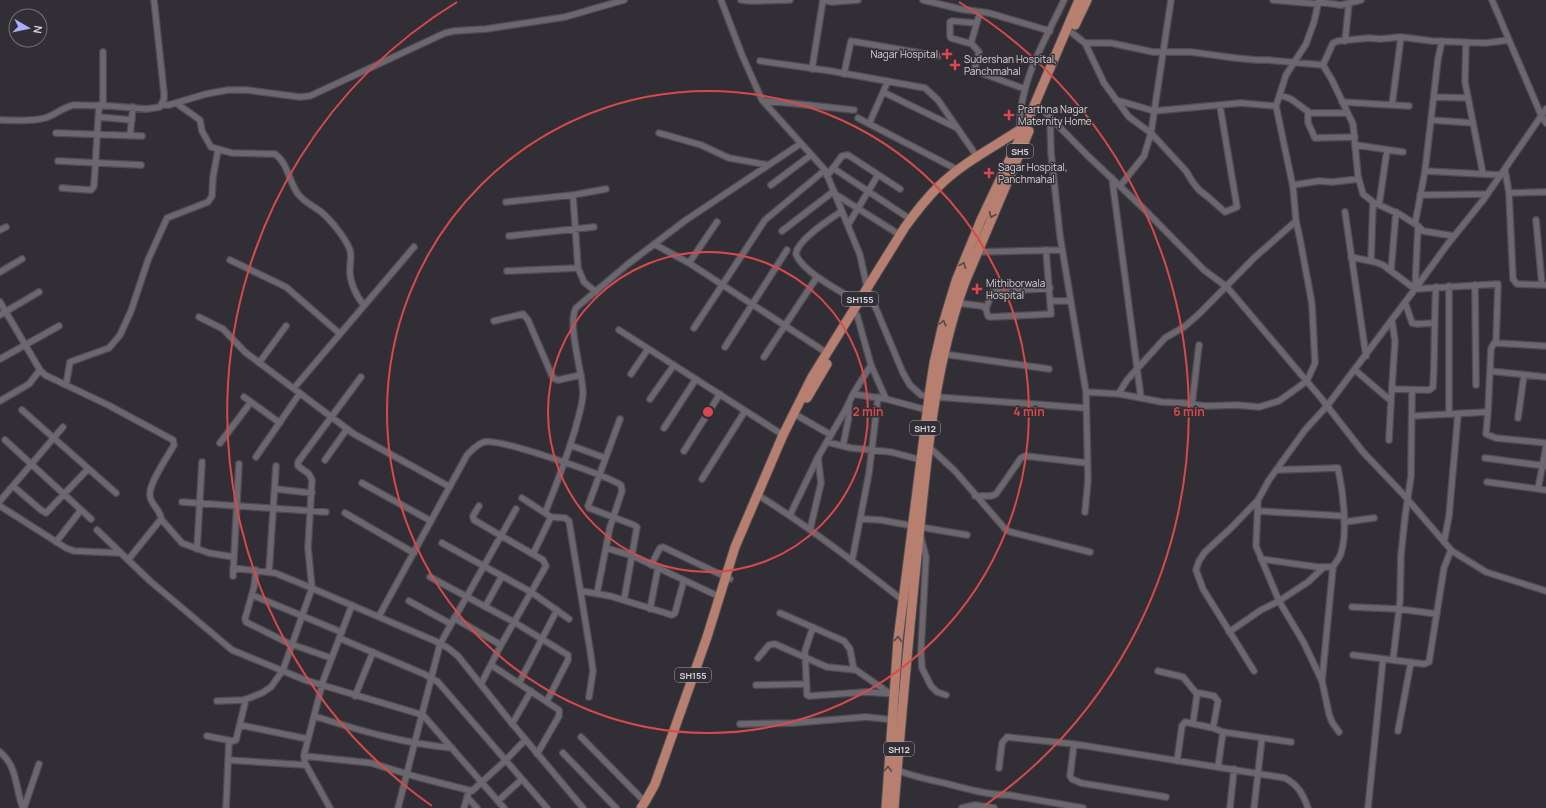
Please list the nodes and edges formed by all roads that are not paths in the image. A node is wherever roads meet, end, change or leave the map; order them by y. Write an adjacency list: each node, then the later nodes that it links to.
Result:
1 (154, 0): 50 (street)
2 (624, 0): 47 (street)
3 (719, 0): 45 (street)
4 (741, 0): 5 (street)
5 (790, 0)
6 (823, 0): 7 (street); 36 (street)
7 (858, 0)
8 (922, 0): 16 (street)
9 (1064, 0): 21 (street)
10 (1079, 0): 48 (main road, SH12)
11 (1087, 0): 22 (main road)
12 (1170, 0): 30 (street)
13 (1273, 0): 17 (street)
14 (1361, 0): 18 (street)
15 (1492, 0): 24 (street)
16 (929, 1): 19 (street)
17 (1318, 2): 18 (street); 34 (street)
18 (1349, 3): 25 (street)
19 (980, 12): 20 (street); 21 (street)
20 (976, 23): 29 (street); 29 (street)
21 (1050, 31): 39 (street)
22 (1072, 33): 28 (street); 48 (main road)
23 (1401, 36): 25 (street); 26 (street); 51 (street)
24 (1509, 40): 27 (street); 61 (street)
25 (1345, 41): 35 (street)
26 (1442, 41): 27 (street); 42 (street)
27 (1466, 42): 43 (street)
28 (1085, 43): 30 (street); 44 (street)
29 (972, 44): 39 (street)
30 (1162, 51): 34 (street); 58 (street)
31 (103, 52): 49 (street)
32 (938, 56): 37 (street)
33 (760, 61): 36 (street)
34 (1295, 62): 35 (street); 41 (street)
35 (1323, 65): 46 (street)
36 (812, 69): 37 (street)
37 (844, 74): 38 (street)
38 (888, 81): 40 (street); 72 (street)
39 (1025, 89): 71 (street)
40 (883, 92): 70 (street); 72 (street)
41 (1280, 95): 53 (street); 59 (street)
42 (1434, 97): 43 (street); 67 (street)
43 (1468, 98): 68 (street)
44 (1116, 100): 58 (street); 75 (street)
45 (764, 101): 57 (street); 81 (street)
46 (1342, 102): 51 (street); 60 (street)
47 (176, 103): 50 (street); 83 (street)
48 (1037, 104): 62 (street); 71 (main road, SH12)
49 (101, 105): 55 (street); 63 (street); 65 (street)
50 (162, 105): 55 (street)
51 (1392, 105): 54 (street)
52 (1220, 106): 53 (street); 58 (street); 75 (street)
53 (1276, 106): 103 (street)
54 (1409, 106)
55 (133, 108): 66 (street)
56 (1546, 109): 61 (street)
57 (854, 110)
58 (1154, 111): 75 (street)
59 (1310, 113): 60 (street); 79 (street)
60 (1348, 113): 79 (street)
61 (1541, 115): 69 (street); 95 (street)
62 (1050, 116): 101 (street); 141 (street)
63 (99, 117): 66 (street); 76 (street)
64 (858, 118): 70 (street)
65 (0, 120)
66 (132, 120): 77 (street)
67 (1431, 120): 68 (street); 96 (street)
68 (1473, 122): 97 (street)
69 (1546, 123)
70 (869, 124): 94 (street)
71 (1025, 127): 80 (main road, SH12); 87 (main road, SH155)
72 (957, 128): 87 (street)
73 (56, 133): 76 (street)
74 (659, 133): 91 (street)
75 (1151, 133): 105 (street)
76 (98, 134): 77 (street); 89 (street)
77 (130, 136): 78 (street)
78 (142, 136)
79 (1355, 137): 82 (street)
80 (1021, 140): 142 (main road, SH5, one-way to 142); 161 (main road, SH155); 223 (main road, SH12, one-way to 80)
81 (800, 144): 86 (street); 91 (street)
82 (1356, 145): 84 (street); 102 (street)
83 (218, 150): 170 (street); 211 (street)
84 (1387, 150): 85 (street); 118 (street)
85 (1403, 152)
86 (811, 156): 93 (street); 104 (street)
87 (978, 158): 94 (main road, SH155)
88 (58, 161): 89 (street)
89 (96, 162): 90 (street); 106 (street)
90 (141, 165)
91 (768, 165): 137 (street)
92 (833, 168): 98 (street); 100 (street); 109 (street)
93 (824, 170): 100 (street); 153 (street)
94 (958, 170): 123 (main road, SH155)
95 (1506, 170): 99 (street); 112 (street)
96 (1424, 172): 97 (street); 113 (street)
97 (1483, 174): 99 (street)
98 (878, 175): 107 (street); 109 (street)
99 (1501, 175): 114 (street)
100 (827, 176): 110 (street)
101 (1112, 178): 105 (street); 200 (street)
102 (1359, 179): 103 (street); 117 (street)
103 (1293, 184): 125 (street)
104 (771, 185)
105 (1120, 186): 157 (street)
106 (62, 188)
107 (900, 189)
108 (606, 190): 115 (street)
109 (867, 191): 119 (street); 123 (street)
110 (834, 192): 119 (street); 120 (street); 133 (street)
111 (1546, 192): 112 (street)
112 (1509, 193): 155 (street)
113 (1420, 194): 114 (street); 128 (street)
114 (1487, 194): 136 (street)
115 (573, 196): 116 (street); 132 (street)
116 (506, 202)
117 (1373, 202): 118 (street); 146 (street)
118 (1379, 205): 122 (street)
119 (858, 208): 127 (street); 134 (street)
120 (842, 211): 127 (street); 152 (street)
121 (1345, 212): 143 (street)
122 (1396, 212): 128 (street); 149 (street)
123 (910, 219): 134 (main road, SH155)
124 (1536, 220): 155 (street)
125 (1296, 221): 157 (street); 210 (street)
126 (717, 222): 147 (street)
127 (848, 225): 161 (street)
128 (1416, 225): 136 (street); 160 (street)
129 (6, 227): 131 (street)
130 (594, 227): 132 (street)
131 (0, 230)
132 (576, 230): 135 (street); 148 (street)
133 (782, 231)
134 (900, 235): 161 (main road, SH155)
135 (509, 236)
136 (1454, 236): 160 (street)
137 (654, 244): 147 (street); 163 (street)
138 (414, 247): 170 (street)
139 (787, 250): 171 (street)
140 (1046, 250): 141 (street); 142 (street); 159 (street)
141 (1062, 250): 165 (street)
142 (977, 252): 169 (main road, SH5)
143 (1351, 256): 146 (street); 193 (street)
144 (22, 259): 150 (street)
145 (230, 260): 184 (street)
146 (1371, 261): 149 (street)
147 (689, 263): 153 (street)
148 (578, 268): 151 (street); 163 (street)
149 (1391, 271): 160 (street)
150 (0, 272)
151 (507, 272)
152 (817, 276): 167 (street); 179 (street)
153 (722, 285): 171 (street); 182 (street)
154 (1475, 285): 156 (street); 185 (street); 212 (street)
155 (1544, 285)
156 (1449, 286): 158 (street); 238 (street)
157 (1227, 287): 200 (street); 210 (street)
158 (1436, 287): 160 (street); 178 (street)
159 (1050, 288): 164 (street); 172 (street)
160 (1415, 289): 168 (street)
161 (869, 290): 167 (main road, SH155); 174 (main road, SH155); 223 (street)
162 (39, 292): 173 (street)
163 (596, 292): 206 (street)
164 (1051, 301): 165 (street); 172 (street)
165 (1071, 301): 216 (street)
166 (0, 302): 173 (street)
167 (858, 302): 191 (main road, SH155)
168 (1406, 302): 176 (street); 178 (street)
169 (957, 303): 172 (street); 192 (main road, SH5)
170 (364, 305): 184 (street)
171 (753, 305): 179 (street); 189 (street)
172 (986, 309)
173 (3, 313): 187 (street)
174 (857, 315): 198 (street); 240 (main road, SH155)
175 (199, 316): 196 (street)
176 (1392, 320): 193 (street); 214 (street)
177 (494, 321): 206 (street)
178 (1434, 323): 215 (street)
179 (786, 325): 191 (street); 194 (street)
180 (59, 326): 187 (street)
181 (286, 326): 196 (street)
182 (694, 328)
183 (619, 330): 190 (street)
184 (340, 333): 213 (street)
185 (1496, 342): 188 (street); 203 (street)
186 (1199, 344): 231 (street)
187 (25, 345): 195 (street); 201 (street)
188 (1546, 346)
189 (725, 347)
190 (648, 349): 197 (street); 204 (street)
191 (827, 353): 249 (main road, SH155)
192 (943, 354): 199 (street); 223 (main road, SH5)
193 (1366, 356): 202 (street)
194 (764, 357)
195 (0, 359)
196 (259, 364): 213 (street)
197 (674, 365): 209 (street); 225 (street)
198 (870, 365): 219 (street); 226 (street)
199 (1049, 369)
200 (1137, 369): 220 (street); 224 (street)
201 (40, 370): 211 (street); 227 (street)
202 (1355, 370): 228 (street); 232 (street)
203 (1490, 371): 205 (street); 237 (street)
204 (630, 374)
205 (1524, 375): 207 (street); 243 (street)
206 (581, 376): 257 (street)
207 (1546, 377)
208 (361, 378): 242 (street)
209 (696, 379): 218 (street); 247 (street)
210 (1307, 381): 231 (street); 232 (street)
211 (66, 385): 312 (street)
212 (1476, 385)
213 (294, 388): 217 (street)
214 (1392, 389): 215 (street); 228 (street)
215 (1412, 390): 241 (street)
216 (1086, 392): 220 (street); 233 (street)
217 (300, 393): 242 (street); 245 (street)
218 (720, 394): 236 (street); 261 (street)
219 (853, 394): 222 (street); 230 (street)
220 (1119, 394): 224 (street)
221 (244, 397): 229 (street)
222 (878, 397): 226 (street); 262 (street)
223 (933, 397): 233 (street); 235 (main road, SH12); 259 (main road, SH5)
224 (1141, 398): 231 (street)
225 (650, 399)
226 (886, 399): 235 (street)
227 (0, 401)
228 (1391, 401): 253 (street)
229 (251, 402): 245 (street); 255 (street)
230 (849, 402): 250 (street); 258 (street)
231 (1192, 404)
232 (1327, 406): 277 (street); 293 (street)
233 (1086, 408): 271 (street)
234 (22, 410): 251 (street)
235 (927, 410): 268 (main road, SH12)
236 (745, 411): 249 (street); 279 (street)
237 (1488, 412): 239 (street); 256 (street)
238 (1448, 414): 239 (street); 241 (street)
239 (1458, 414): 326 (street)
240 (798, 416): 250 (street); 291 (main road, SH155)
241 (1412, 416): 293 (street)
242 (331, 417): 248 (street); 288 (street)
243 (1518, 418)
244 (620, 419): 265 (street)
245 (280, 423): 263 (street)
246 (63, 427): 251 (street)
247 (664, 428)
248 (347, 429): 267 (street); 283 (street)
249 (783, 435): 319 (main road, SH155)
250 (831, 435): 254 (street)
251 (54, 438): 272 (street); 276 (street)
252 (5, 440): 272 (street)
253 (1390, 440)
254 (827, 442): 258 (street); 264 (street)
255 (220, 443)
256 (1546, 443)
257 (570, 445): 265 (street); 270 (street)
258 (843, 446): 262 (street)
259 (929, 447): 290 (street); 320 (main road, SH5)
260 (1546, 447): 275 (street)
261 (684, 451)
262 (871, 451): 268 (street); 316 (street)
263 (256, 457)
264 (818, 457): 310 (street); 322 (street)
265 (605, 458): 278 (street)
266 (1484, 458): 275 (street)
267 (325, 460)
268 (921, 460): 320 (main road, SH12)
269 (202, 462): 297 (street)
270 (565, 463): 278 (street); 283 (street); 309 (street)
271 (1087, 463): 290 (street); 307 (street)
272 (31, 464): 282 (street); 289 (street)
273 (239, 464): 300 (street)
274 (276, 466): 285 (street)
275 (1544, 466): 284 (street)
276 (88, 469): 287 (street); 289 (street)
277 (1276, 470): 294 (street); 317 (street)
278 (598, 476): 313 (street); 313 (street)
279 (702, 479)
280 (1487, 482): 284 (street)
281 (362, 483): 318 (street)
282 (12, 486): 289 (street); 295 (street)
283 (450, 487): 318 (street)
284 (1538, 489): 286 (street)
285 (274, 490): 288 (street); 301 (street)
286 (1546, 490)
287 (116, 493)
288 (312, 493): 304 (street)
289 (64, 494): 303 (street)
290 (975, 496): 331 (street)
291 (762, 497): 310 (street); 319 (main road, SH155)
292 (522, 498): 309 (street)
293 (1407, 498): 326 (street); 371 (street)
294 (1258, 500): 305 (street); 382 (street)
295 (0, 501)
296 (182, 502): 297 (street)
297 (199, 504): 300 (street); 329 (street)
298 (0, 506): 325 (street)
299 (479, 506): 324 (street)
300 (237, 507): 301 (street); 336 (street)
301 (274, 509): 304 (street); 347 (street)
302 (516, 509): 324 (street)
303 (81, 510): 315 (street); 325 (street)
304 (310, 511): 306 (street); 354 (street)
305 (1258, 511): 317 (street); 337 (street)
306 (326, 512)
307 (1085, 512)
308 (345, 513): 332 (street)
309 (545, 513): 311 (street)
310 (790, 515): 322 (street)
311 (551, 517): 334 (street); 355 (street)
312 (161, 518): 329 (street); 338 (street)
313 (614, 518): 328 (street); 335 (street)
314 (1374, 518): 317 (street)
315 (91, 519)
316 (861, 519): 320 (street); 339 (street)
317 (1344, 519): 343 (street)
318 (431, 521): 332 (street)
319 (748, 521): 352 (main road, SH155)
320 (917, 529): 323 (street); 348 (main road, SH5); 364 (main road, SH12); 412 (street)
321 (97, 530): 333 (street)
322 (810, 530): 339 (street)
323 (967, 535)
324 (501, 536): 334 (street); 341 (street)
325 (56, 542): 333 (street)
326 (1444, 542): 330 (street)
327 (442, 543): 341 (street)
328 (606, 548): 335 (street); 358 (street)
329 (197, 549): 336 (street)
330 (1451, 550): 356 (street); 374 (street)
331 (1090, 552)
332 (414, 553): 376 (street)
333 (121, 554): 338 (street)
334 (533, 554): 357 (street)
335 (633, 556): 340 (street); 362 (street)
336 (234, 557): 344 (street)
337 (1261, 559): 342 (street); 365 (street)
338 (128, 560): 397 (street)
339 (852, 561): 364 (street)
340 (651, 565): 345 (street); 352 (street)
341 (484, 566): 350 (street); 360 (street)
342 (1324, 567): 343 (street); 365 (street)
343 (1333, 567): 402 (street)
344 (233, 568): 346 (street); 349 (street)
345 (658, 568): 353 (street); 370 (street)
346 (256, 570): 347 (street); 359 (street)
347 (269, 572): 354 (street)
348 (914, 575): 368 (main road, SH12)
349 (233, 576)
350 (502, 576): 357 (street); 367 (street)
351 (430, 577): 360 (street)
352 (728, 578): 361 (main road, SH155); 460 (main road, SH155)
353 (684, 580): 361 (street); 370 (street)
354 (312, 588): 366 (street); 375 (street)
355 (581, 591): 358 (street); 414 (street)
356 (1546, 591)
357 (531, 592): 372 (street); 379 (street)
358 (597, 593): 362 (street)
359 (252, 595): 375 (street); 385 (street)
360 (467, 597): 367 (street); 377 (street)
361 (720, 597): 460 (main road, SH155)
362 (624, 600): 370 (street)
363 (409, 601): 380 (street)
364 (904, 601): 368 (street); 409 (main road, one-way to 364)
365 (1279, 601): 382 (street); 402 (street)
366 (352, 605): 376 (street); 383 (street)
367 (485, 607): 379 (street)
368 (912, 607): 410 (main road, SH12)
369 (1352, 607): 371 (street)
370 (650, 608)
371 (1399, 609): 374 (street); 394 (street)
372 (557, 610): 378 (street); 384 (street)
373 (780, 613): 381 (street)
374 (1437, 614): 395 (street)
375 (302, 616): 383 (street); 385 (street)
376 (379, 616): 386 (street)
377 (454, 618): 380 (street); 387 (street)
378 (569, 619)
379 (514, 622): 384 (street); 387 (street)
380 (451, 624): 386 (street)
381 (814, 627): 390 (street); 398 (street)
382 (1229, 632): 399 (street)
383 (340, 635): 388 (street); 391 (street)
384 (542, 639): 404 (street); 416 (street)
385 (292, 644): 391 (street); 397 (street)
386 (440, 644): 401 (street); 403 (street)
387 (501, 645): 396 (street)
388 (373, 652): 401 (street); 413 (street)
389 (1353, 655): 393 (street)
390 (804, 657): 392 (street); 398 (street); 405 (street)
391 (331, 658): 406 (street)
392 (758, 658)
393 (1383, 659): 394 (street); 479 (street)
394 (1393, 660): 395 (street)
395 (1412, 662): 427 (street)
396 (491, 665): 403 (street); 404 (street)
397 (283, 670): 406 (street); 415 (street)
398 (854, 670): 409 (street)
399 (1254, 671)
400 (1158, 672): 411 (street)
401 (432, 677): 418 (street); 445 (street)
402 (1322, 681): 429 (street)
403 (481, 684): 423 (street)
404 (519, 684): 408 (street)
405 (806, 684): 407 (street); 409 (street)
406 (322, 685): 413 (street); 419 (street)
407 (756, 685)
408 (531, 691): 416 (street); 423 (street)
409 (892, 693): 410 (street); 420 (main road)
410 (904, 693): 421 (main road, SH12)
411 (1198, 694): 422 (street); 426 (street)
412 (946, 695)
413 (355, 696): 418 (street)
414 (589, 697)
415 (246, 699): 417 (street); 425 (street)
416 (547, 701): 442 (street)
417 (217, 702)
418 (422, 715): 437 (street); 439 (street)
419 (314, 716): 433 (street); 437 (street)
420 (891, 719): 421 (street); 424 (street); 471 (main road, one-way to 420)
421 (902, 720): 451 (main road, SH12)
422 (1193, 723): 426 (street); 446 (street)
423 (512, 724): 434 (street)
424 (740, 724)
425 (240, 725): 433 (street); 435 (street)
426 (1213, 728): 428 (street)
427 (1398, 731)
428 (1223, 732): 432 (street); 449 (street)
429 (1339, 732)
430 (207, 736): 435 (street)
431 (580, 737): 460 (street)
432 (1262, 738): 436 (street); 454 (street)
433 (308, 739): 443 (street)
434 (525, 740): 442 (street); 445 (street)
435 (229, 741): 444 (street)
436 (1291, 742)
437 (415, 744): 439 (street); 453 (street)
438 (1074, 744): 446 (street); 450 (street); 458 (street)
439 (452, 748): 456 (street)
440 (0, 752): 462 (street)
441 (563, 753): 470 (street)
442 (537, 754): 469 (street)
443 (304, 756): 448 (street); 453 (street)
444 (228, 760): 448 (street); 463 (street)
445 (505, 761): 455 (street); 456 (street)
446 (1177, 761): 449 (street)
447 (39, 764): 462 (street)
448 (306, 765): 464 (street)
449 (1218, 767): 452 (street)
450 (999, 768)
451 (897, 770): 472 (main road, SH12); 475 (street)
452 (1234, 770): 454 (street); 476 (street)
453 (407, 774): 457 (street); 465 (street)
454 (1258, 774): 477 (street); 478 (street)
455 (521, 780): 459 (street); 461 (street)
456 (481, 783): 457 (street); 459 (street)
457 (468, 794): 466 (street); 467 (street)
458 (1166, 797)
459 (498, 801): 468 (street)
460 (644, 806)
461 (544, 807)
462 (23, 808)
463 (226, 808)
464 (330, 808)
465 (398, 808)
466 (464, 808)
467 (477, 808)
468 (504, 808)
469 (583, 808)
470 (616, 808)
471 (886, 808)
472 (894, 808)
473 (962, 808): 474 (street)
474 (994, 808)
475 (1084, 808)
476 (1230, 808)
477 (1254, 808)
478 (1308, 808)
479 (1368, 808)

